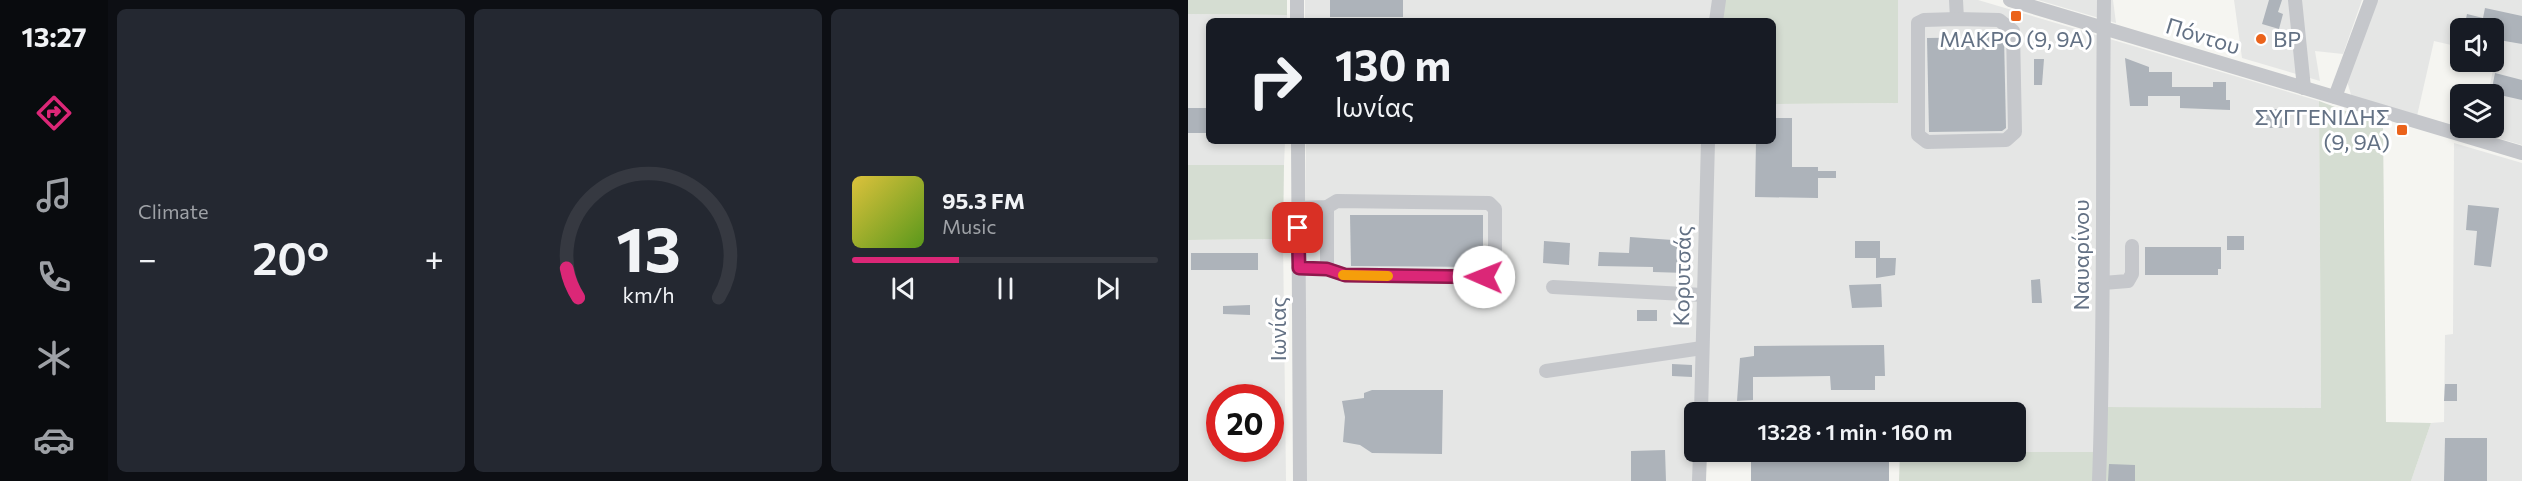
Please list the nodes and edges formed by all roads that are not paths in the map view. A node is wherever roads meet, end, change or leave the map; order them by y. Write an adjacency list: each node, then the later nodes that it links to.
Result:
1 (1297, 0): 8 (street)
2 (1719, 0): 9 (street)
3 (1956, 0): 10 (street)
4 (2104, 0): 11 (street, Ναυαρίνου)
5 (2295, 0): 12 (street)
6 (2371, 0): 13 (street)
7 (2016, 1): 11 (street, Πόντου)
8 (1297, 18)
9 (1716, 18)
10 (1957, 19): 10 (street)
11 (2103, 28): 12 (street, Πόντου); 22 (street, Ναυαρίνου)
12 (2304, 88): 13 (street, Πόντου)
13 (2335, 97): 16 (street, Πόντου)
14 (1298, 144): 18 (street, Ιωνίας)
15 (1708, 144): 24 (street, Κορυτσάς)
16 (2522, 153)
17 (1326, 207): 18 (street); 21 (street); 21 (street)
18 (1298, 208): 20 (street, Ιωνίας)
19 (2132, 246): 22 (street)
20 (1299, 268): 21 (street); 29 (street, Ιωνίας)
21 (1327, 269)
22 (2103, 284): 31 (street, Ναυαρίνου)
23 (1554, 287): 24 (street)
24 (1702, 295): 25 (street, Κορυτσάς)
25 (1702, 348): 26 (street); 27 (street, Κορυτσάς)
26 (1546, 371)
27 (1701, 402)
28 (1700, 462): 30 (street)
29 (1300, 481)
30 (1700, 481)
31 (2099, 481)

